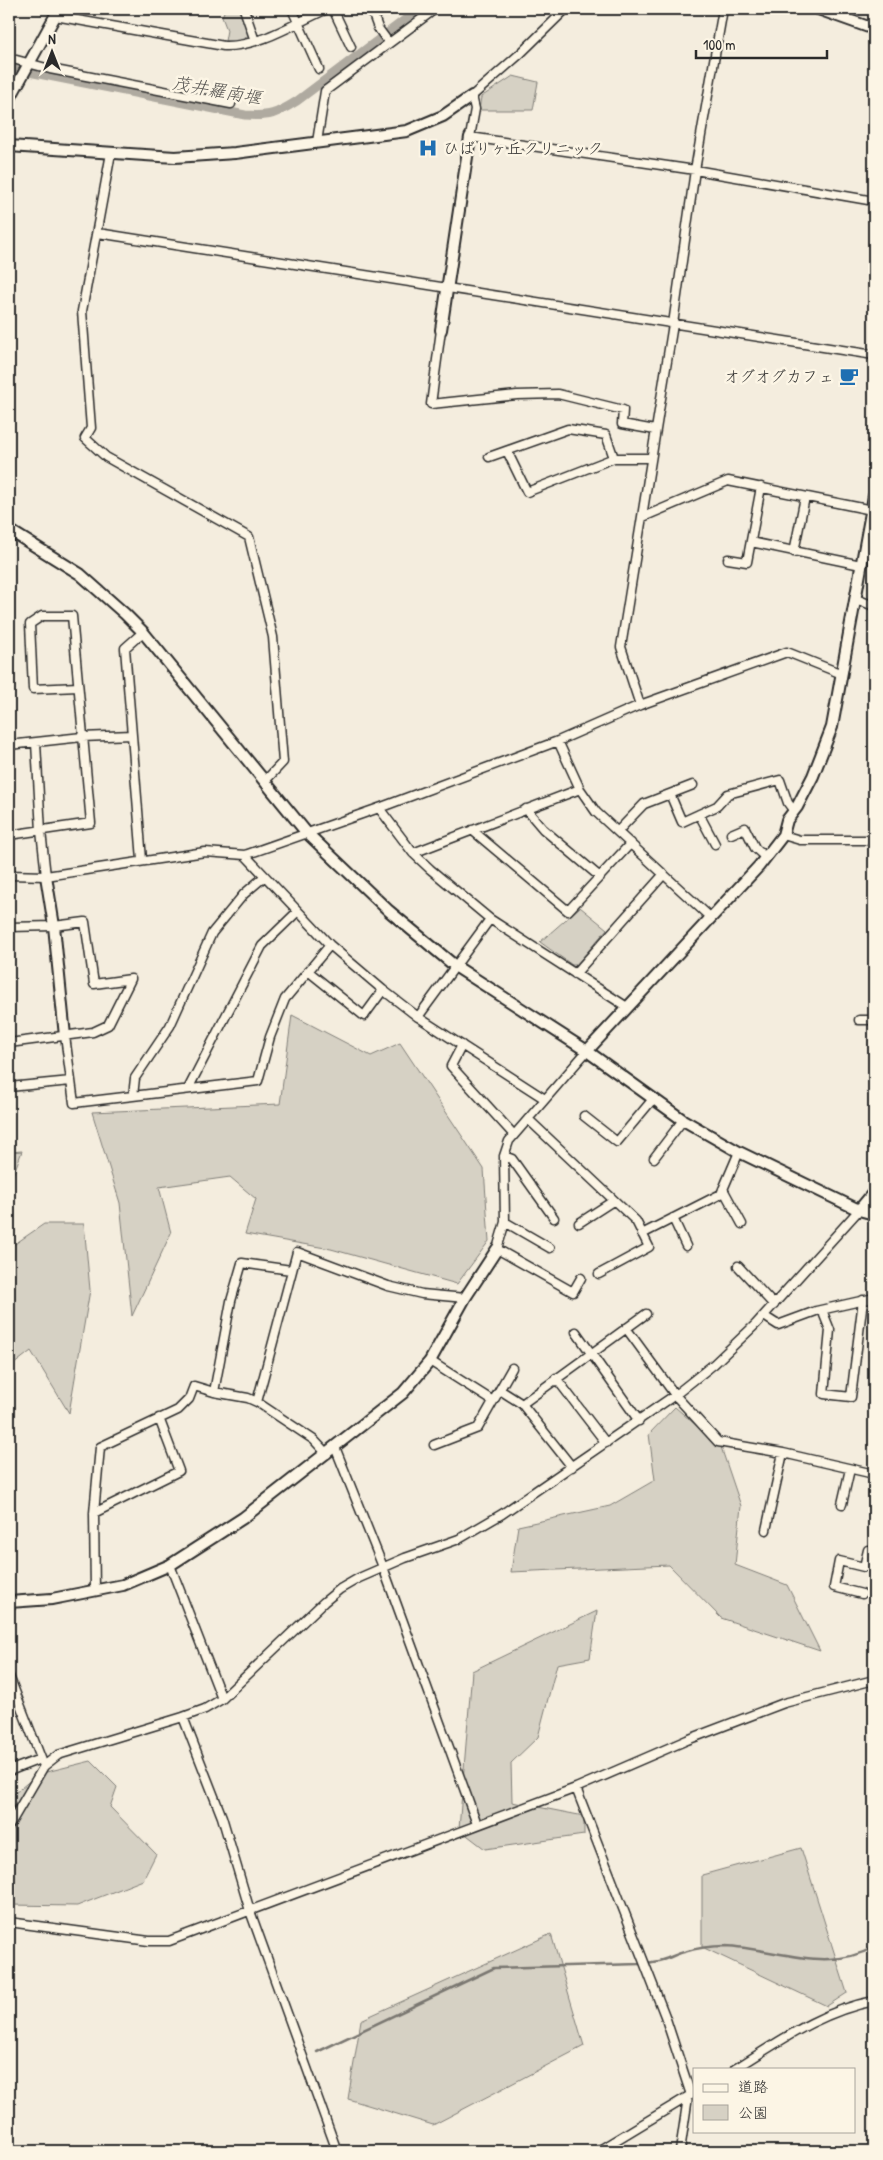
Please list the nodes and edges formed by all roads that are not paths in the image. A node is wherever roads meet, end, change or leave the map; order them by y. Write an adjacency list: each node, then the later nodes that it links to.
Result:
1 (244, 9): 13 (street)
2 (292, 9): 11 (street)
3 (327, 9): 11 (street)
4 (333, 9): 15 (street)
5 (371, 9): 14 (street)
6 (435, 9): 14 (street)
7 (566, 9): 19 (street)
8 (723, 9): 26 (street)
9 (818, 9): 12 (street)
10 (57, 12): 13 (street); 17 (street)
11 (297, 22): 13 (street); 18 (street)
12 (874, 29)
13 (255, 41)
14 (388, 42): 23 (street)
15 (351, 46)
16 (9, 58): 17 (street)
17 (29, 64): 20 (street); 21 (street)
18 (319, 69)
19 (472, 96): 22 (street); 23 (street)
20 (9, 100)
21 (231, 104)
22 (470, 137): 26 (street); 29 (street)
23 (317, 142): 25 (street)
24 (9, 146): 25 (street)
25 (111, 153): 28 (street)
26 (695, 170): 27 (street); 30 (street)
27 (874, 201)
28 (98, 233): 29 (street); 60 (street)
29 (447, 287): 30 (street); 31 (street)
30 (673, 324): 32 (street); 33 (street)
31 (441, 330): 33 (street)
32 (874, 355)
33 (655, 430): 37 (street)
34 (507, 450): 35 (street); 36 (street); 36 (street)
35 (489, 457)
36 (614, 458): 37 (street)
37 (651, 458): 42 (street)
38 (761, 487): 40 (street); 42 (street); 44 (street)
39 (874, 496): 41 (street)
40 (805, 497): 41 (street); 45 (street)
41 (873, 509): 46 (street)
42 (642, 517): 54 (street)
43 (9, 530): 51 (street)
44 (751, 542): 45 (street); 47 (street)
45 (794, 552): 48 (street)
46 (869, 552): 48 (street)
47 (728, 559)
48 (861, 566): 49 (street)
49 (856, 600): 50 (street); 52 (street)
50 (874, 606)
51 (143, 632): 55 (street); 60 (street)
52 (842, 674): 54 (street); 66 (street)
53 (78, 687): 53 (street); 56 (street)
54 (640, 705): 57 (street)
55 (132, 735): 56 (street); 81 (street)
56 (82, 737): 58 (street); 68 (street)
57 (558, 741): 62 (street); 64 (street)
58 (36, 743): 59 (street); 68 (street)
59 (9, 745)
60 (265, 781): 71 (street)
61 (693, 786): 63 (street)
62 (580, 789): 65 (street); 70 (street)
63 (670, 794): 67 (street); 70 (street)
64 (379, 808): 71 (street); 78 (street)
65 (526, 809): 69 (street); 86 (street)
66 (794, 811): 67 (street); 74 (street)
67 (699, 814): 77 (street)
68 (41, 830): 73 (street); 84 (street)
69 (472, 830): 78 (street); 86 (street)
70 (618, 831): 76 (street)
71 (306, 832): 79 (street); 93 (street)
72 (731, 834): 80 (street)
73 (9, 835)
74 (783, 835): 75 (street); 80 (street)
75 (874, 840)
76 (631, 843): 82 (street); 86 (street)
77 (715, 844)
78 (413, 853): 89 (street)
79 (245, 854): 81 (street); 85 (street)
80 (766, 858): 88 (street)
81 (142, 860): 84 (street)
82 (664, 874): 88 (street); 95 (street)
83 (9, 875): 84 (street)
84 (46, 876): 90 (street)
85 (265, 876): 87 (street); 108 (street)
86 (600, 877)
87 (298, 911): 92 (street); 107 (street)
88 (712, 918): 97 (street)
89 (490, 919): 93 (street); 95 (street)
90 (54, 926): 91 (street); 101 (street); 101 (street)
91 (9, 927)
92 (330, 945): 94 (street); 96 (street)
93 (455, 966): 98 (street); 104 (street)
94 (308, 971): 96 (street); 107 (street)
95 (575, 974): 97 (street)
96 (382, 990): 98 (street)
97 (627, 1007): 104 (street)
98 (418, 1017): 103 (street)
99 (859, 1020): 100 (street)
100 (874, 1020)
101 (65, 1036): 102 (street); 105 (street)
102 (9, 1043)
103 (462, 1045): 109 (street); 114 (street)
104 (587, 1051): 109 (street); 110 (street)
105 (71, 1081): 106 (street); 108 (street)
106 (9, 1087)
107 (188, 1089): 108 (street)
108 (133, 1096)
109 (545, 1098): 112 (street)
110 (653, 1098): 111 (street); 113 (street)
111 (584, 1116)
112 (528, 1119): 114 (street); 120 (street)
113 (683, 1120): 115 (street); 117 (street)
114 (514, 1135): 116 (street)
115 (739, 1152): 118 (street); 121 (street)
116 (504, 1156): 123 (street); 125 (street)
117 (654, 1158)
118 (723, 1189): 124 (street); 127 (street)
119 (874, 1192): 121 (street)
120 (613, 1201): 126 (street); 128 (street)
121 (859, 1210): 122 (street); 139 (street)
122 (874, 1214)
123 (554, 1218)
124 (673, 1218): 128 (street); 129 (street)
125 (505, 1222): 130 (street); 131 (street)
126 (579, 1223)
127 (742, 1224)
128 (642, 1234): 134 (street)
129 (686, 1246)
130 (550, 1248)
131 (497, 1249): 135 (street); 136 (street)
132 (738, 1266): 139 (street)
133 (291, 1270): 136 (street); 150 (street); 153 (street)
134 (599, 1274)
135 (581, 1278)
136 (465, 1298): 146 (street)
137 (874, 1298): 138 (street)
138 (863, 1300): 140 (street); 140 (street)
139 (774, 1305): 142 (street)
140 (822, 1310): 142 (street)
141 (646, 1314): 143 (street)
142 (764, 1316): 151 (street)
143 (626, 1328): 145 (street); 151 (street)
144 (576, 1332): 145 (street)
145 (592, 1352): 148 (street); 156 (street)
146 (430, 1360): 152 (street); 159 (street)
147 (512, 1368): 149 (street)
148 (556, 1378): 154 (street); 157 (street)
149 (500, 1390): 152 (street); 154 (street)
150 (214, 1392): 153 (street); 155 (street)
151 (675, 1395): 156 (street); 160 (street)
152 (493, 1401): 158 (street)
153 (257, 1402): 159 (street)
154 (522, 1404): 161 (street)
155 (159, 1418): 165 (street); 165 (street)
156 (639, 1421): 157 (street)
157 (606, 1443): 161 (street)
158 (434, 1445)
159 (331, 1450): 168 (street); 169 (street)
160 (783, 1453): 162 (street); 166 (street)
161 (572, 1468): 169 (street)
162 (850, 1469): 163 (street); 164 (street)
163 (874, 1474)
164 (842, 1504)
165 (94, 1512): 170 (street)
166 (766, 1530)
167 (874, 1552): 171 (street)
168 (170, 1565): 170 (street); 175 (street)
169 (383, 1567): 175 (street); 180 (street)
170 (95, 1591): 172 (street)
171 (862, 1594)
172 (9, 1602)
173 (9, 1676): 177 (street)
174 (874, 1680): 179 (street)
175 (222, 1699): 176 (street)
176 (183, 1717): 177 (street); 182 (street)
177 (42, 1762): 178 (street); 181 (street)
178 (9, 1771)
179 (576, 1788): 180 (street); 186 (street)
180 (477, 1824): 182 (street)
181 (9, 1826)
182 (250, 1911): 183 (street); 187 (street)
183 (9, 1922)
184 (874, 2001): 185 (street)
185 (737, 2068)
186 (691, 2095): 188 (street); 189 (street)
187 (337, 2151)
188 (598, 2151)
189 (680, 2151)

